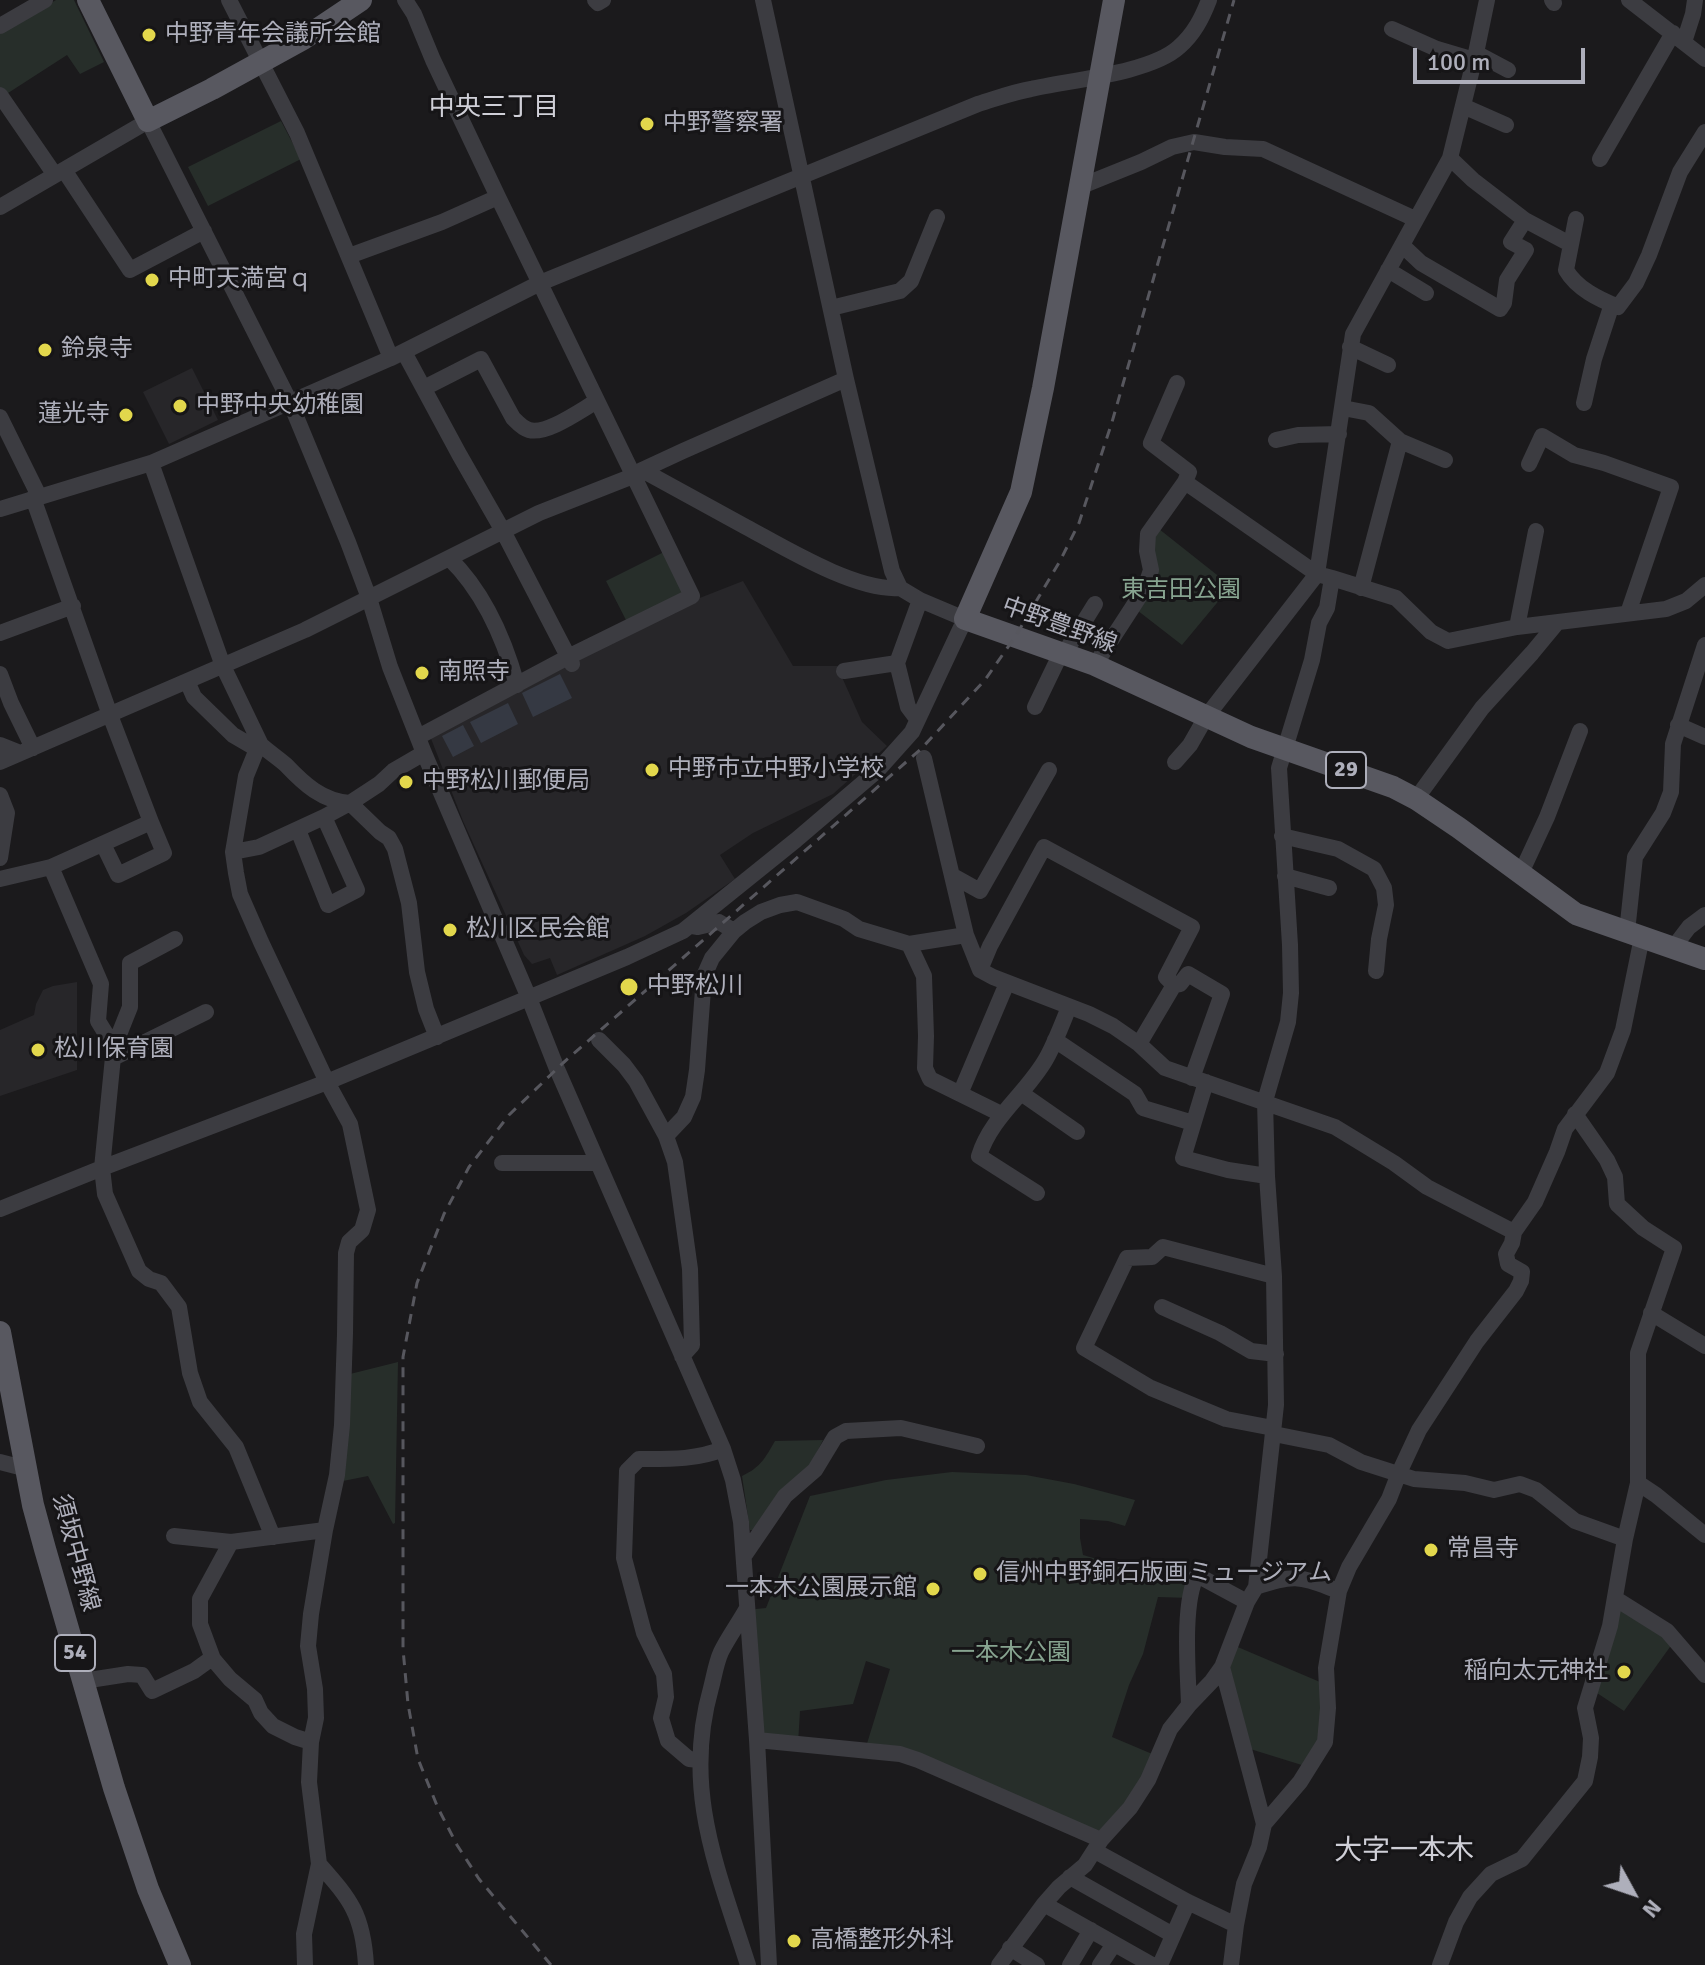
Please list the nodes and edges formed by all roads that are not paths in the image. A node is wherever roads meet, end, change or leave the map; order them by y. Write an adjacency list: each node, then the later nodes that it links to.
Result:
1 (45, 0): 14 (street)
2 (88, 0): 24 (main road)
3 (229, 0): 19 (street)
4 (361, 0): 19 (main road)
5 (405, 0): 32 (street)
6 (595, 0): 7 (street)
7 (603, 0)
8 (1114, 0): 21 (main road, 中野豊野線)
9 (1209, 0): 21 (street)
10 (1487, 0): 17 (street)
11 (1629, 0): 16 (street)
12 (1695, 0): 16 (street)
13 (767, 1): 30 (street)
14 (0, 26)
15 (1392, 29): 17 (street)
16 (1678, 37): 18 (street); 28 (street)
17 (1475, 57): 20 (street); 23 (street)
18 (1705, 59)
19 (260, 61): 24 (main road); 41 (street)
20 (1508, 70)
21 (1100, 75): 30 (street); 31 (main road, 中野豊野線)
22 (0, 95): 29 (street)
23 (1463, 106): 25 (street); 27 (street)
24 (148, 121): 29 (street); 38 (street)
25 (1506, 125)
26 (1705, 132): 45 (street)
27 (1450, 158): 35 (street); 37 (street)
28 (1600, 159)
29 (59, 172): 33 (street); 38 (street)
30 (801, 178): 43 (street); 46 (street)
31 (1079, 187): 35 (street); 80 (main road, 中野豊野線)
32 (498, 197): 41 (street); 43 (street)
33 (0, 207)
34 (937, 217): 46 (street)
35 (1415, 219): 40 (street)
36 (1576, 219): 39 (street)
37 (1525, 220): 39 (street); 40 (street)
38 (204, 231): 54 (street)
39 (1570, 244): 45 (street)
40 (1402, 245): 42 (street)
41 (349, 256): 48 (street)
42 (1388, 270): 44 (street); 47 (street)
43 (540, 283): 48 (street); 53 (street)
44 (1426, 293)
45 (1612, 304): 55 (street)
46 (831, 308): 50 (street)
47 (1350, 347): 49 (street); 56 (street)
48 (397, 355): 52 (street); 54 (street)
49 (1388, 365)
50 (846, 379): 64 (street); 73 (street)
51 (1177, 383): 65 (street)
52 (424, 388): 53 (street); 68 (street)
53 (597, 401): 64 (street)
54 (290, 402): 62 (street); 75 (street)
55 (1584, 403)
56 (1343, 408): 58 (street); 60 (street)
57 (0, 417): 66 (street)
58 (1339, 434): 59 (street); 71 (street)
59 (1276, 440)
60 (1400, 441): 61 (street); 74 (street)
61 (1445, 460)
62 (151, 463): 66 (street); 89 (street)
63 (1529, 464): 79 (street)
64 (637, 473): 68 (street); 73 (street); 86 (street)
65 (1185, 482): 71 (street); 88 (street)
66 (36, 497): 67 (street); 78 (street)
67 (0, 509)
68 (503, 531): 70 (street); 86 (street)
69 (1536, 531): 82 (street)
70 (449, 558): 75 (street); 93 (street)
71 (1324, 576): 74 (street); 96 (street); 104 (street)
72 (1705, 585): 79 (street)
73 (900, 588): 76 (street)
74 (1361, 588): 82 (street)
75 (369, 598): 89 (street); 102 (street)
76 (920, 600): 80 (street); 87 (street)
77 (1095, 604): 85 (street)
78 (73, 606): 83 (street); 95 (street)
79 (1628, 613): 81 (street)
80 (965, 619): 85 (main road, 中野豊野線 / 29); 97 (street)
81 (1556, 624): 82 (street); 111 (street)
82 (1517, 627)
83 (0, 633)
84 (1705, 645): 98 (street)
85 (1063, 654): 88 (main road, 中野豊野線 / 29); 94 (street)
86 (570, 661): 93 (street)
87 (897, 663): 90 (street); 97 (street)
88 (1095, 665): 96 (main road, 中野豊野線 / 29)
89 (223, 666): 92 (street); 103 (street)
90 (844, 671)
91 (0, 674): 105 (street)
92 (187, 681): 95 (street); 103 (street)
93 (517, 685): 102 (street)
94 (1035, 707)
95 (110, 715): 105 (street); 114 (street)
96 (1206, 717): 104 (main road, 中野豊野線 / 29); 108 (street)
97 (917, 719): 127 (street)
98 (1678, 725): 100 (street); 130 (street)
99 (1580, 731): 121 (street)
100 (1705, 737)
101 (0, 745): 105 (street)
102 (421, 745): 112 (street); 139 (street)
103 (259, 747): 112 (street); 118 (street)
104 (1284, 748): 111 (main road, 中野豊野線 / 29); 116 (street)
105 (27, 750): 107 (street)
106 (924, 758): 122 (street)
107 (0, 762)
108 (1175, 762)
109 (1049, 770): 122 (street)
110 (0, 795): 119 (street)
111 (1416, 799): 121 (main road, 中野豊野線 / 29)
112 (350, 803): 113 (street); 142 (street)
113 (324, 817): 115 (street); 115 (street)
114 (151, 822): 117 (street); 117 (street)
115 (298, 830): 118 (street)
116 (1282, 836): 123 (street); 136 (street)
117 (103, 844): 120 (street)
118 (233, 852): 148 (street)
119 (0, 858)
120 (51, 867): 124 (street); 146 (street)
121 (1521, 873): 130 (main road, 中野豊野線 / 29)
122 (953, 876): 129 (street)
123 (1285, 876): 125 (street); 151 (street)
124 (0, 879)
125 (1329, 888)
126 (1705, 915): 133 (street)
127 (691, 926): 128 (street); 139 (street)
128 (734, 931): 132 (street); 156 (street)
129 (966, 935): 132 (street); 135 (street)
130 (1634, 935): 133 (main road, 中野豊野線 / 29); 153 (street)
131 (175, 939): 146 (street)
132 (909, 944): 150 (street)
133 (1673, 948): 134 (main road, 中野豊野線 / 29)
134 (1705, 959)
135 (980, 970): 137 (street); 138 (street)
136 (1376, 971)
137 (1007, 983): 140 (street); 150 (street)
138 (1174, 985): 145 (street); 147 (street)
139 (529, 998): 142 (street); 158 (street)
140 (1069, 1007): 144 (street); 145 (street)
141 (206, 1012): 146 (street)
142 (437, 1037): 148 (street)
143 (599, 1040): 156 (street)
144 (1055, 1040): 149 (street); 154 (street)
145 (1139, 1044): 147 (street)
146 (114, 1052): 159 (street)
147 (1199, 1080): 151 (street); 154 (street)
148 (327, 1082): 159 (street); 178 (street)
149 (1021, 1093): 152 (street); 155 (street)
150 (960, 1094): 152 (street)
151 (1265, 1101): 160 (street); 163 (street)
152 (1001, 1114): 161 (street)
153 (1575, 1114): 163 (street); 166 (street)
154 (1193, 1123): 160 (street)
155 (1077, 1132)
156 (666, 1136): 170 (street)
157 (502, 1163): 158 (street)
158 (598, 1163): 170 (street)
159 (102, 1168): 162 (street); 181 (street)
160 (1267, 1176): 164 (street)
161 (1037, 1193)
162 (0, 1209)
163 (1514, 1232): 176 (street)
164 (1274, 1276): 169 (street); 171 (street)
165 (1162, 1307): 169 (street)
166 (1651, 1313): 168 (street); 177 (street)
167 (0, 1332): 175 (main road, 須坂中野線 / 54)
168 (1705, 1346)
169 (1276, 1354): 171 (street)
170 (682, 1356): 173 (street)
171 (1274, 1431): 176 (street); 186 (street)
172 (977, 1446): 184 (street)
173 (723, 1449): 184 (street); 196 (street)
174 (0, 1462): 175 (street)
175 (27, 1469): 192 (main road, 須坂中野線 / 54)
176 (1399, 1473): 182 (street); 185 (street)
177 (1638, 1483): 179 (street); 182 (street)
178 (325, 1530): 181 (street); 195 (street)
179 (1705, 1535)
180 (174, 1536): 183 (street)
181 (273, 1537): 183 (street)
182 (1625, 1539): 187 (street)
183 (231, 1542): 189 (street)
184 (744, 1556): 188 (street)
185 (1339, 1591): 186 (street); 197 (street)
186 (1251, 1594): 190 (street); 193 (street)
187 (1616, 1599): 191 (street); 220 (street)
188 (746, 1610): 194 (street); 196 (street)
189 (212, 1658): 192 (street); 195 (street)
190 (1222, 1667): 193 (street); 197 (street)
191 (1705, 1675)
192 (83, 1681): 208 (main road, 須坂中野線 / 54)
193 (1189, 1705): 198 (street)
194 (757, 1740): 198 (street); 212 (street)
195 (311, 1742): 199 (street)
196 (699, 1760): 211 (street)
197 (1264, 1824): 203 (street)
198 (1098, 1845): 200 (street); 201 (street)
199 (319, 1864): 209 (street); 210 (street)
200 (1070, 1877): 202 (street); 205 (street)
201 (1188, 1902): 203 (street); 205 (street)
202 (1044, 1904): 204 (street); 207 (street)
203 (1236, 1925): 219 (street)
204 (1091, 1930): 206 (street); 215 (street)
205 (1173, 1935): 218 (street)
206 (1114, 1944): 216 (street); 217 (street)
207 (1010, 1948): 213 (street); 214 (street)
208 (180, 1965)
209 (305, 1965)
210 (366, 1965)
211 (748, 1965)
212 (769, 1965)
213 (999, 1965)
214 (1037, 1965)
215 (1070, 1965)
216 (1100, 1965)
217 (1152, 1965)
218 (1160, 1965)
219 (1231, 1965)
220 (1440, 1965)

